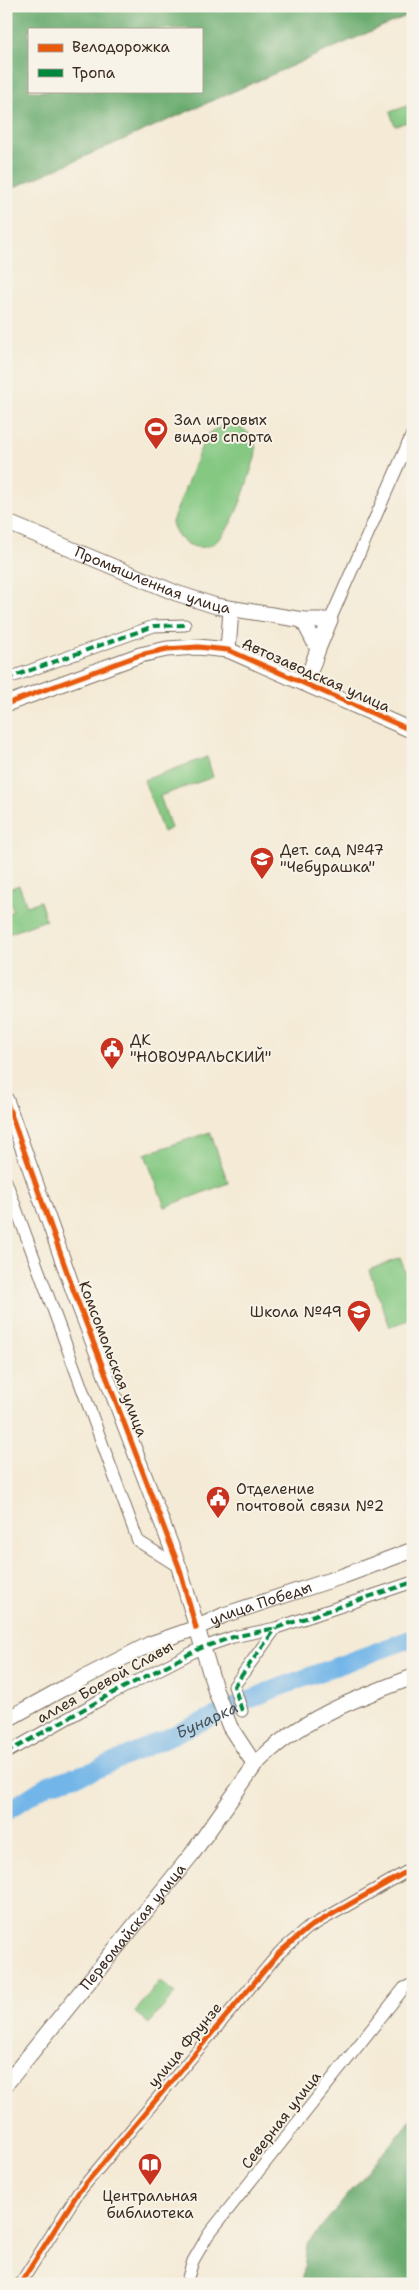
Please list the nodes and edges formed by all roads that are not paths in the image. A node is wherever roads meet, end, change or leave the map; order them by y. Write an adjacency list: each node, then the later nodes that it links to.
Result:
1 (413, 432): 5 (street)
2 (6, 522): 3 (street, Промышленная улица)
3 (231, 610): 4 (street, Промышленная улица); 8 (street)
4 (303, 620): 5 (street, Промышленная улица); 7 (street)
5 (330, 620): 7 (street)
6 (185, 625): 9 (street)
7 (318, 648): 10 (street)
8 (228, 650): 10 (street, Автозаводская улица); 11 (street, Автозаводская улица)
9 (6, 679)
10 (306, 683): 12 (street, Автозаводская улица)
11 (6, 704)
12 (413, 731)
13 (6, 1100): 16 (street, Комсомольская улица)
14 (6, 1181): 16 (street)
15 (413, 1550): 18 (street, улица Победы)
16 (179, 1567): 18 (street, Комсомольская улица)
17 (413, 1582): 19 (street, аллея Боевой Славы)
18 (196, 1628): 20 (street, Комсомольская улица); 23 (street, улица Победы)
19 (276, 1628): 20 (street, аллея Боевой Славы); 22 (street)
20 (197, 1650): 24 (street, аллея Боевой Славы); 25 (street, Комсомольская улица)
21 (413, 1677): 25 (street, Первомайская улица)
22 (242, 1711)
23 (6, 1720)
24 (6, 1753)
25 (255, 1765): 28 (street, Первомайская улица)
26 (413, 1868): 29 (street, улица Фрунзе)
27 (413, 1984): 30 (street, Северная улица)
28 (6, 2084)
29 (20, 2284)
30 (186, 2284)

